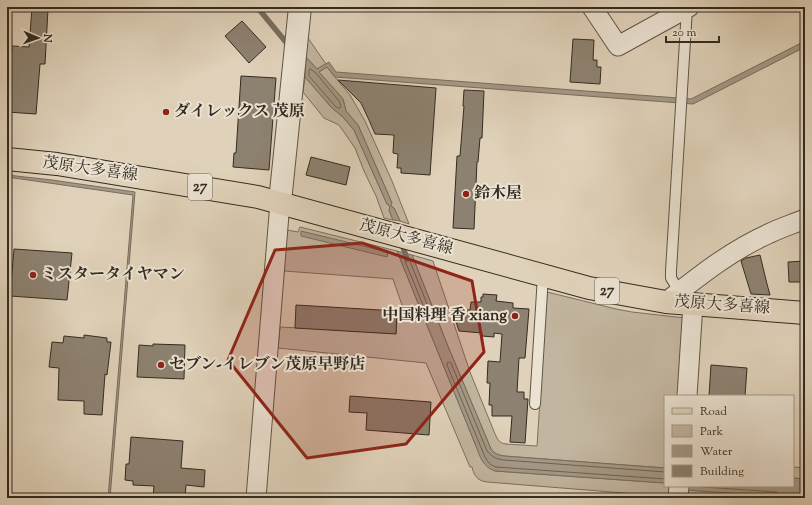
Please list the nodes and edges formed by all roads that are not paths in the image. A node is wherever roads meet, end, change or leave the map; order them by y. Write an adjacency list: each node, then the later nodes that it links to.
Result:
1 (300, 7): 5 (street)
2 (592, 7): 3 (street)
3 (688, 8): 8 (lane)
4 (7, 159): 5 (main road, 茂原大多喜線 / 27)
5 (280, 202): 7 (main road, 茂原大多喜線 / 27); 12 (street)
6 (805, 219): 8 (street)
7 (543, 276): 8 (main road, 茂原大多喜線 / 27); 11 (lane)
8 (679, 299): 9 (main road, 茂原大多喜線 / 27); 10 (street)
9 (805, 313)
10 (687, 395)
11 (535, 404)
12 (256, 498)

